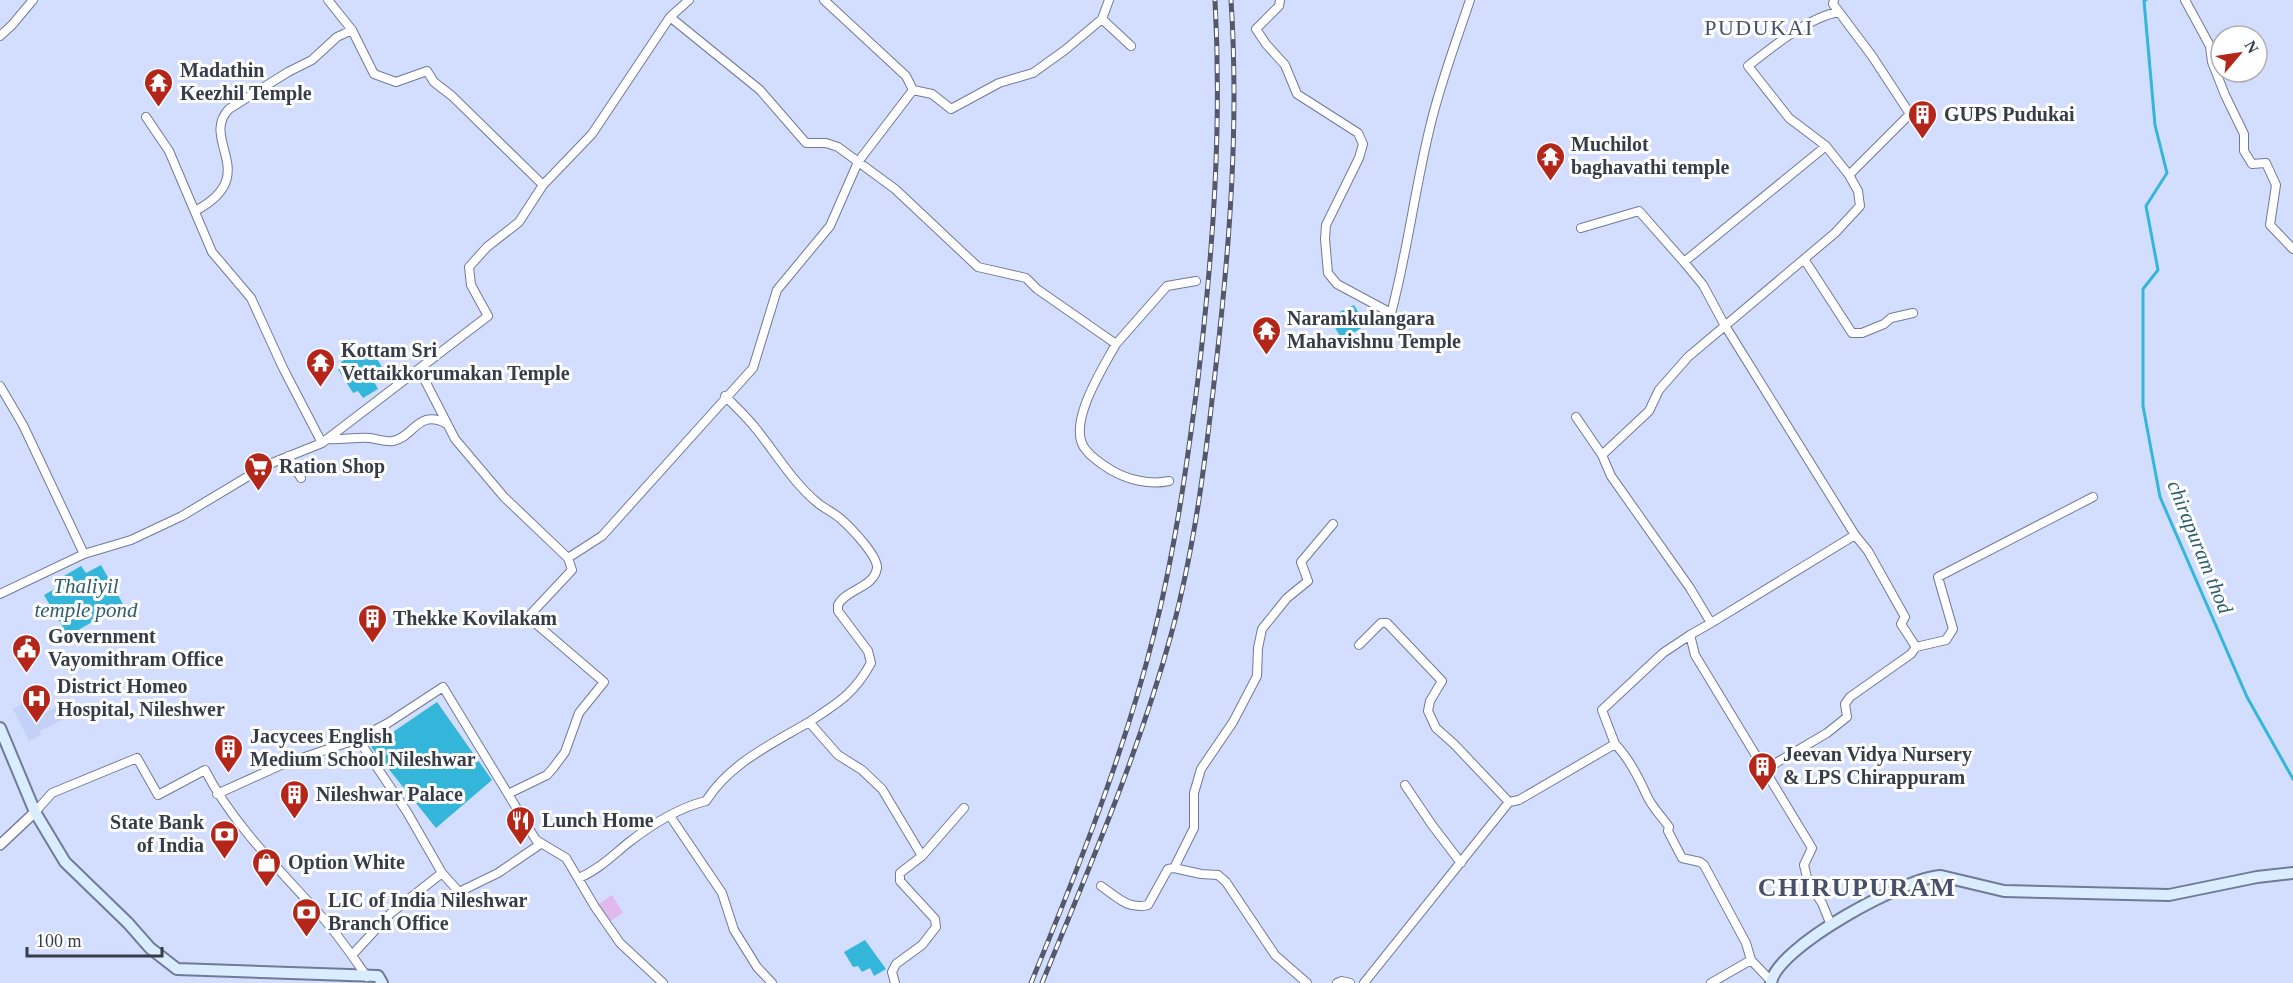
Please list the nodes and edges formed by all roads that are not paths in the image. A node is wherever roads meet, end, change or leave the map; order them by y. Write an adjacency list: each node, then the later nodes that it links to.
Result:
1 (33, 0): 14 (street)
2 (327, 0): 13 (street)
3 (689, 0): 11 (street)
4 (824, 0): 16 (street)
5 (1109, 0): 12 (street)
6 (1280, 0): 7 (street)
7 (1470, 0)
8 (1834, 0): 10 (street)
9 (2185, 0): 24 (street)
10 (1839, 12): 18 (street); 20 (street)
11 (670, 16): 19 (street); 21 (street)
12 (1102, 19): 15 (street); 16 (street)
13 (352, 30): 21 (street); 22 (street)
14 (0, 36)
15 (1131, 46)
16 (913, 90): 19 (street)
17 (146, 117): 22 (street)
18 (1826, 146): 20 (street); 26 (street)
19 (858, 162): 30 (street); 33 (street)
20 (1849, 174): 25 (street)
21 (543, 185): 31 (street)
22 (195, 212): 36 (street)
23 (1581, 228): 26 (street)
24 (2293, 249)
25 (1804, 259): 28 (street); 29 (street)
26 (1684, 262): 29 (street)
27 (1196, 281): 30 (street)
28 (1913, 313)
29 (1724, 324): 37 (street); 43 (street)
30 (1116, 344): 40 (street)
31 (419, 369): 35 (street); 36 (street)
32 (0, 386): 44 (street)
33 (725, 396): 45 (street); 51 (street)
34 (1576, 417): 37 (street)
35 (447, 424): 36 (street); 45 (street)
36 (325, 441): 38 (street)
37 (1602, 455): 47 (street)
38 (288, 456): 39 (street); 44 (street)
39 (301, 478)
40 (1169, 481)
41 (2092, 497): 50 (street)
42 (1334, 524): 67 (street)
43 (1855, 535): 47 (street); 50 (street)
44 (84, 554): 46 (street)
45 (568, 558): 58 (street)
46 (0, 594)
47 (1711, 623): 48 (street)
48 (1690, 635): 54 (street); 55 (street)
49 (1359, 645): 59 (street)
50 (1916, 647): 55 (street)
51 (810, 722): 62 (street); 65 (street)
52 (0, 728): 61 (main road)
53 (358, 740): 57 (street); 58 (street); 68 (street)
54 (1616, 744): 59 (street); 74 (street)
55 (1764, 770): 72 (street)
56 (1406, 785): 66 (street)
57 (217, 794): 61 (street); 73 (street)
58 (509, 795): 63 (street)
59 (1509, 802): 66 (street)
60 (964, 808): 65 (street)
61 (35, 812): 64 (street); 75 (main road)
62 (670, 816): 70 (street); 78 (street)
63 (536, 840): 68 (street); 70 (street)
64 (0, 845)
65 (922, 856): 79 (street)
66 (1461, 863): 83 (street)
67 (1174, 868): 71 (street); 80 (street)
68 (442, 873): 73 (street)
69 (2293, 873): 72 (main road)
70 (579, 878): 77 (street)
71 (1101, 886)
72 (1831, 925): 76 (main road)
73 (352, 955): 75 (street)
74 (1751, 960): 76 (street); 84 (street)
75 (375, 980)
76 (1771, 982)
77 (663, 983)
78 (772, 983)
79 (895, 983)
80 (1307, 983)
81 (1337, 983): 82 (street)
82 (1350, 983)
83 (1364, 983)
84 (1711, 983)

